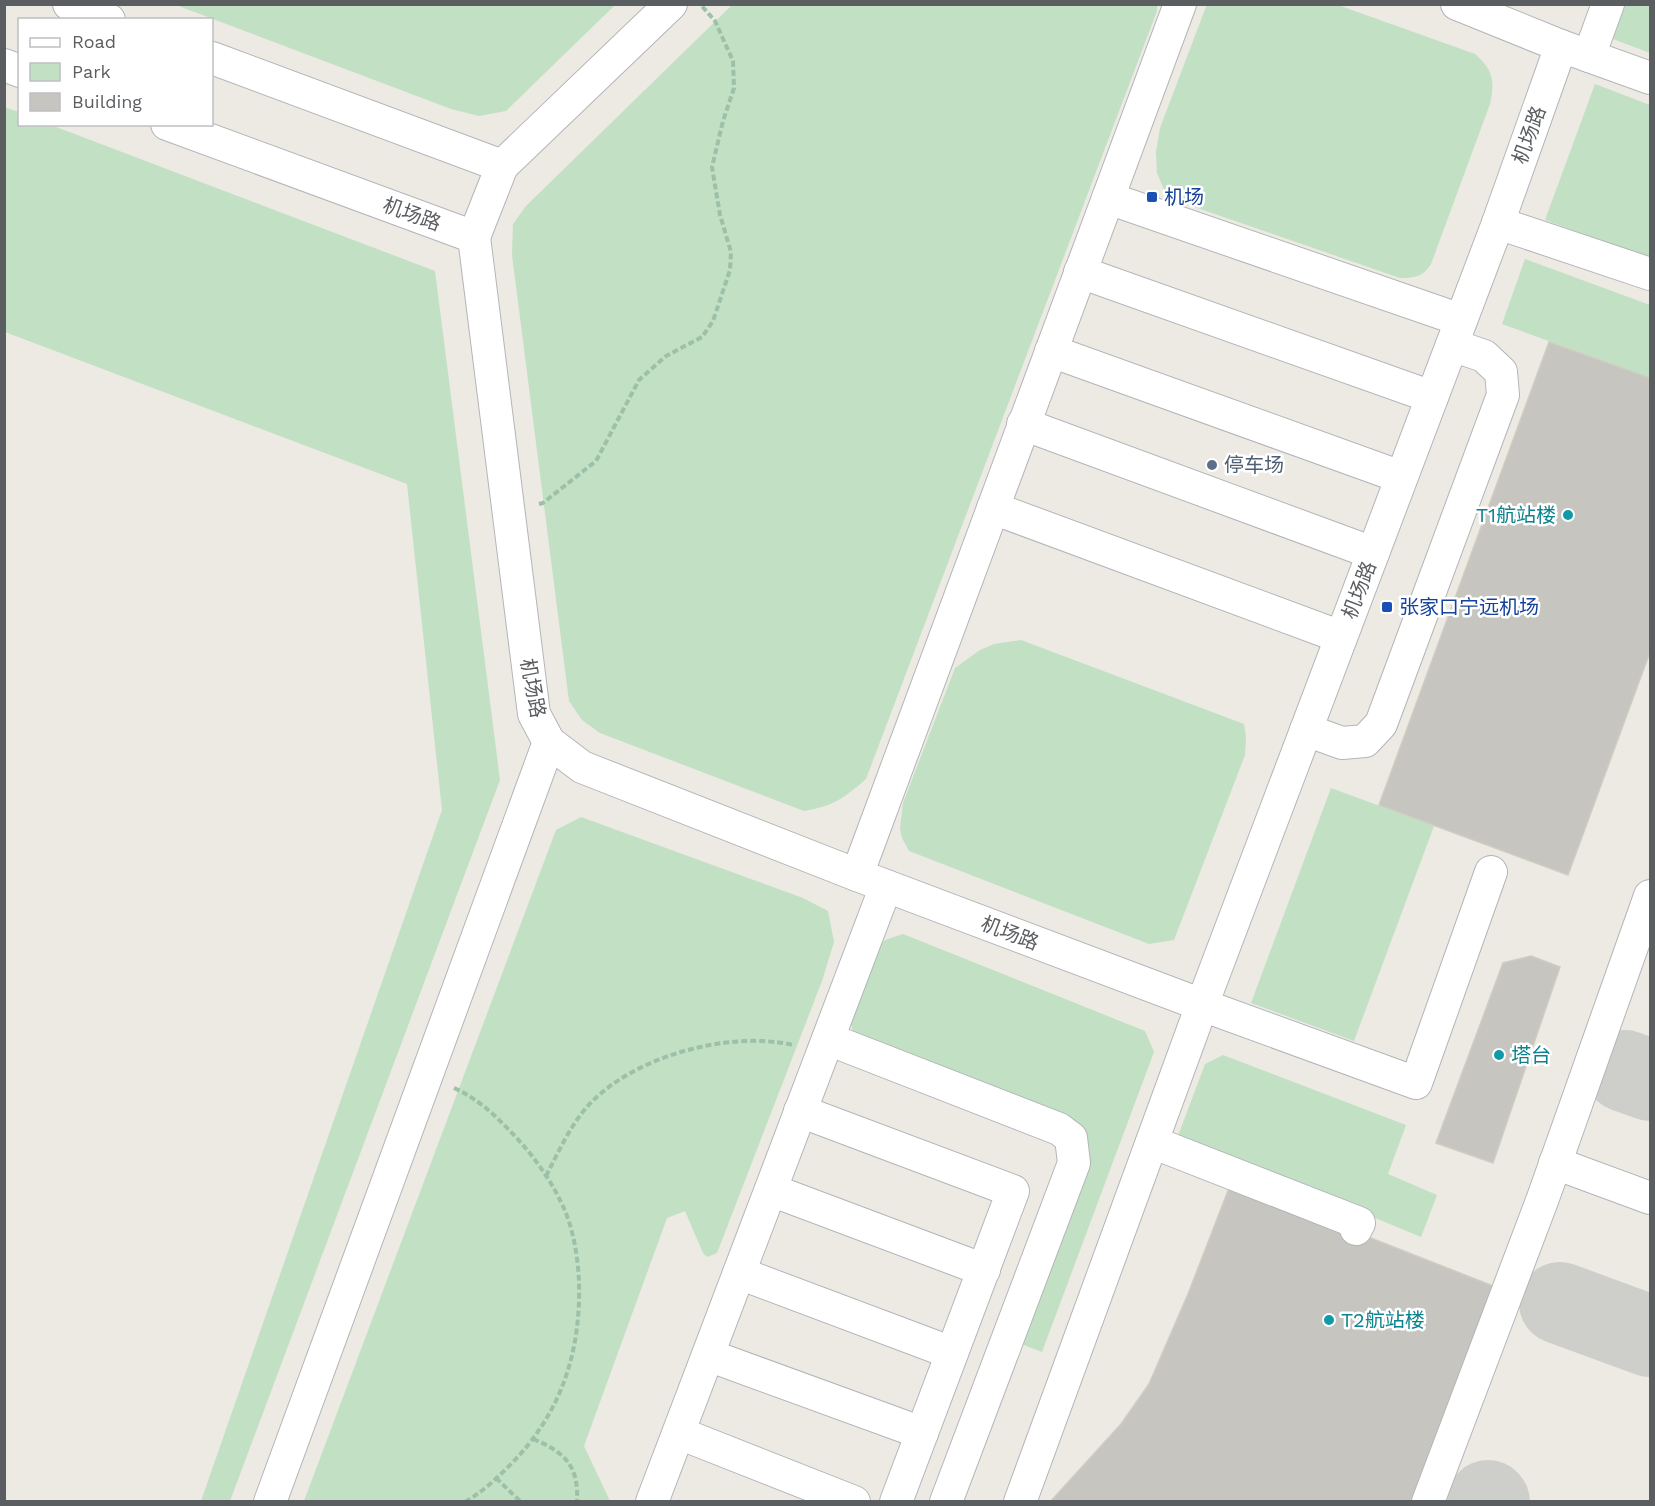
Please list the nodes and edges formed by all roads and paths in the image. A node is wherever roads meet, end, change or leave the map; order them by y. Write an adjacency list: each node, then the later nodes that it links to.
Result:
1 (69, 4): 7 (street)
2 (670, 4): 12 (street)
3 (701, 4): 23 (path)
4 (1180, 4): 13 (street)
5 (1457, 4): 8 (street)
6 (1608, 4): 8 (street, 机场路)
7 (104, 18)
8 (1575, 51): 10 (street); 14 (street, 机场路)
9 (213, 58): 12 (street)
10 (1650, 78)
11 (172, 126): 15 (street, 机场路)
12 (502, 166): 15 (street)
13 (1108, 198): 16 (street); 18 (street)
14 (1498, 223): 17 (street); 18 (street, 机场路)
15 (474, 237): 23 (street, 机场路)
16 (1080, 272): 19 (street); 20 (street)
17 (1650, 274)
18 (1456, 332): 20 (street, 机场路); 27 (street)
19 (1051, 351): 21 (street); 22 (street)
20 (1432, 397): 22 (street, 机场路)
21 (1023, 424): 24 (street); 25 (street)
22 (1401, 477): 25 (street, 机场路)
23 (509, 508): 28 (street, 机场路)
24 (993, 508): 26 (street); 30 (street)
25 (1373, 553): 26 (street, 机场路)
26 (1341, 637): 27 (street, 机场路)
27 (1306, 730): 33 (street, 机场路)
28 (549, 742): 30 (street, 机场路); 35 (street)
29 (1491, 872): 33 (street)
30 (857, 875): 31 (street, 机场路)
31 (886, 886): 33 (street, 机场路); 34 (street)
32 (1650, 896): 38 (street)
33 (1202, 1005): 37 (street)
34 (825, 1045): 36 (street); 39 (path); 58 (street)
35 (427, 1074): 39 (path); 51 (street)
36 (800, 1111): 40 (street); 43 (street)
37 (1152, 1142): 42 (street); 59 (street)
38 (1556, 1163): 41 (street); 60 (street)
39 (546, 1177): 49 (path)
40 (771, 1190): 43 (street); 44 (street)
41 (1650, 1198)
42 (1356, 1229)
43 (984, 1270): 45 (street)
44 (739, 1273): 45 (street); 46 (street)
45 (952, 1353): 47 (street)
46 (708, 1355): 47 (street); 48 (street)
47 (922, 1432): 57 (street)
48 (679, 1433): 55 (street); 56 (street)
49 (533, 1439): 50 (path); 54 (path)
50 (496, 1478): 52 (path); 53 (path)
51 (270, 1502)
52 (465, 1502)
53 (521, 1502)
54 (577, 1502)
55 (652, 1502)
56 (854, 1502)
57 (896, 1502)
58 (946, 1502)
59 (1020, 1502)
60 (1428, 1502)

